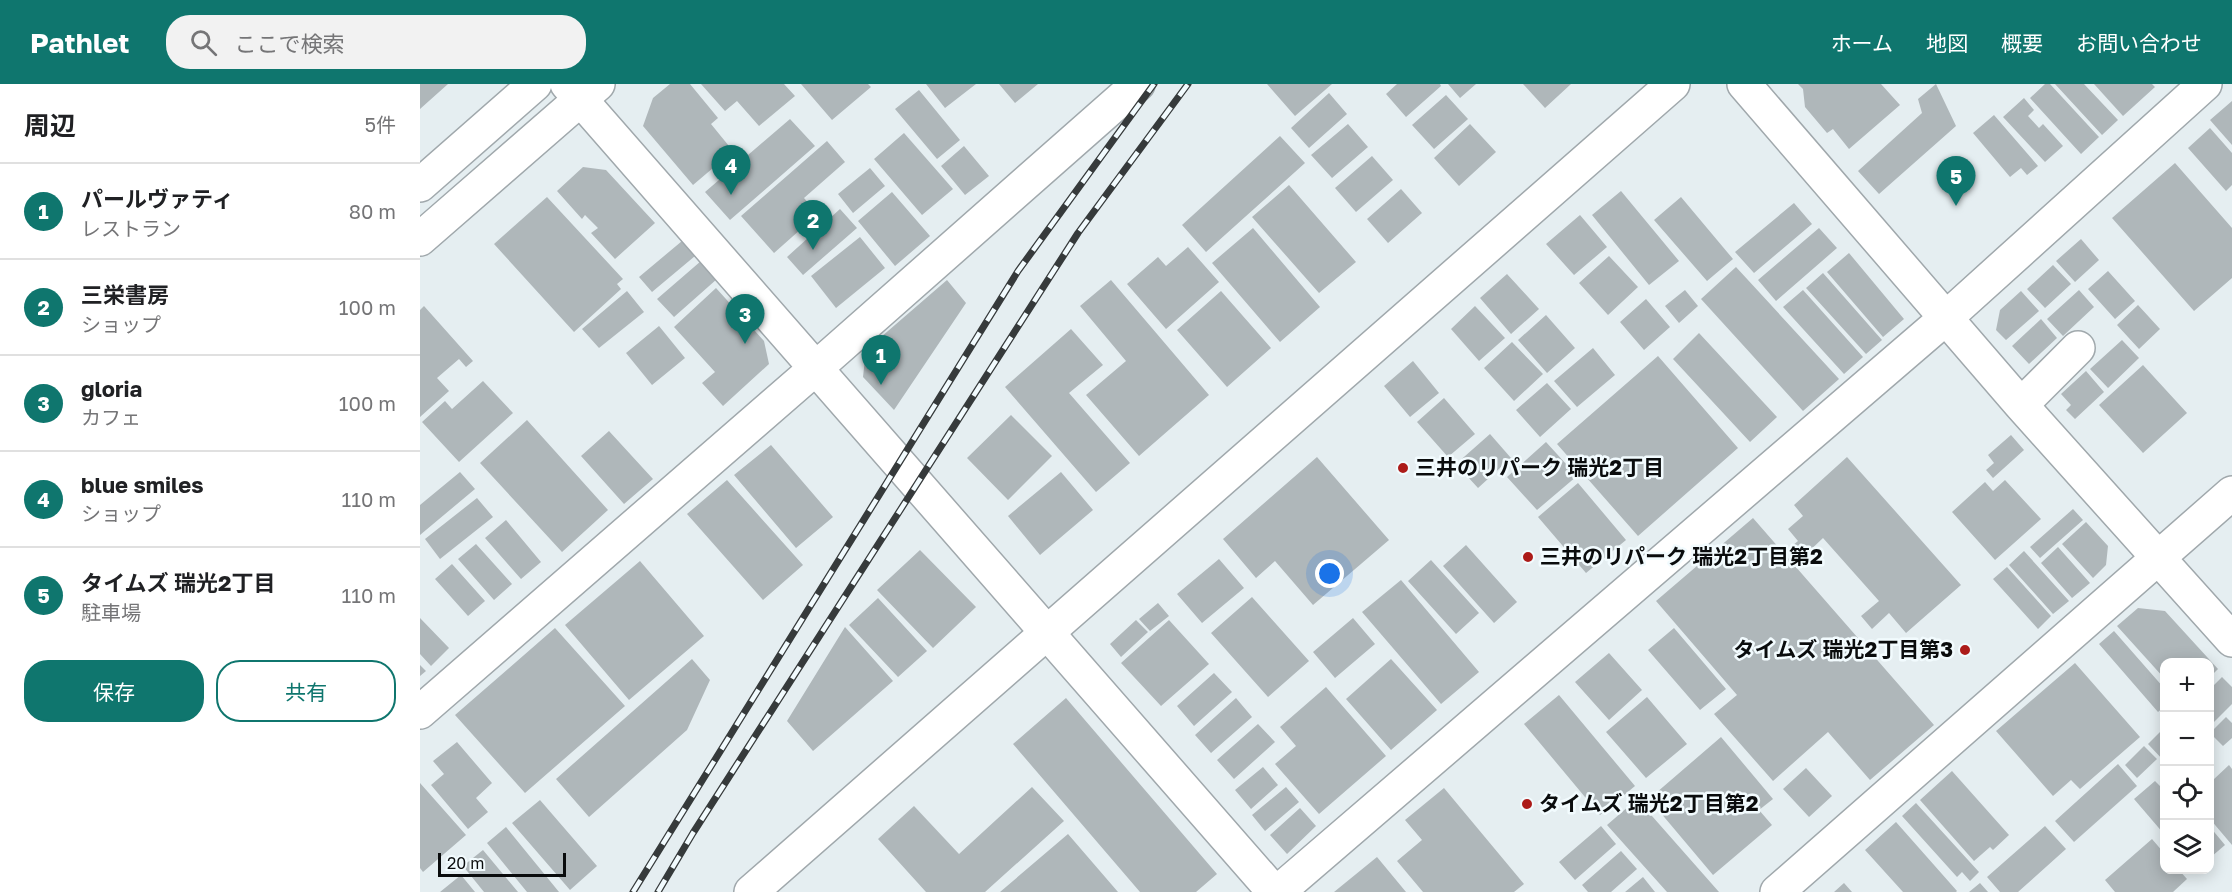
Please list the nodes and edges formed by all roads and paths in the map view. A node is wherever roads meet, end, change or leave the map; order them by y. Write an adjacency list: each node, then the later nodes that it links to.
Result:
1 (535, 84): 7 (street)
2 (1138, 84): 11 (street)
3 (1673, 84): 15 (street)
4 (1744, 84): 9 (street)
5 (2205, 84): 9 (street)
6 (582, 89): 8 (street); 11 (street)
7 (420, 185)
8 (420, 239)
9 (1947, 317): 12 (street); 19 (street)
10 (2078, 348): 12 (street)
11 (816, 368): 15 (street); 17 (street)
12 (2021, 405): 14 (street)
13 (2232, 493): 14 (street)
14 (2159, 557): 16 (street); 20 (street)
15 (1048, 634): 18 (street); 19 (street)
16 (2232, 640)
17 (420, 712)
18 (751, 892)
19 (1276, 892)
20 (1777, 892)

